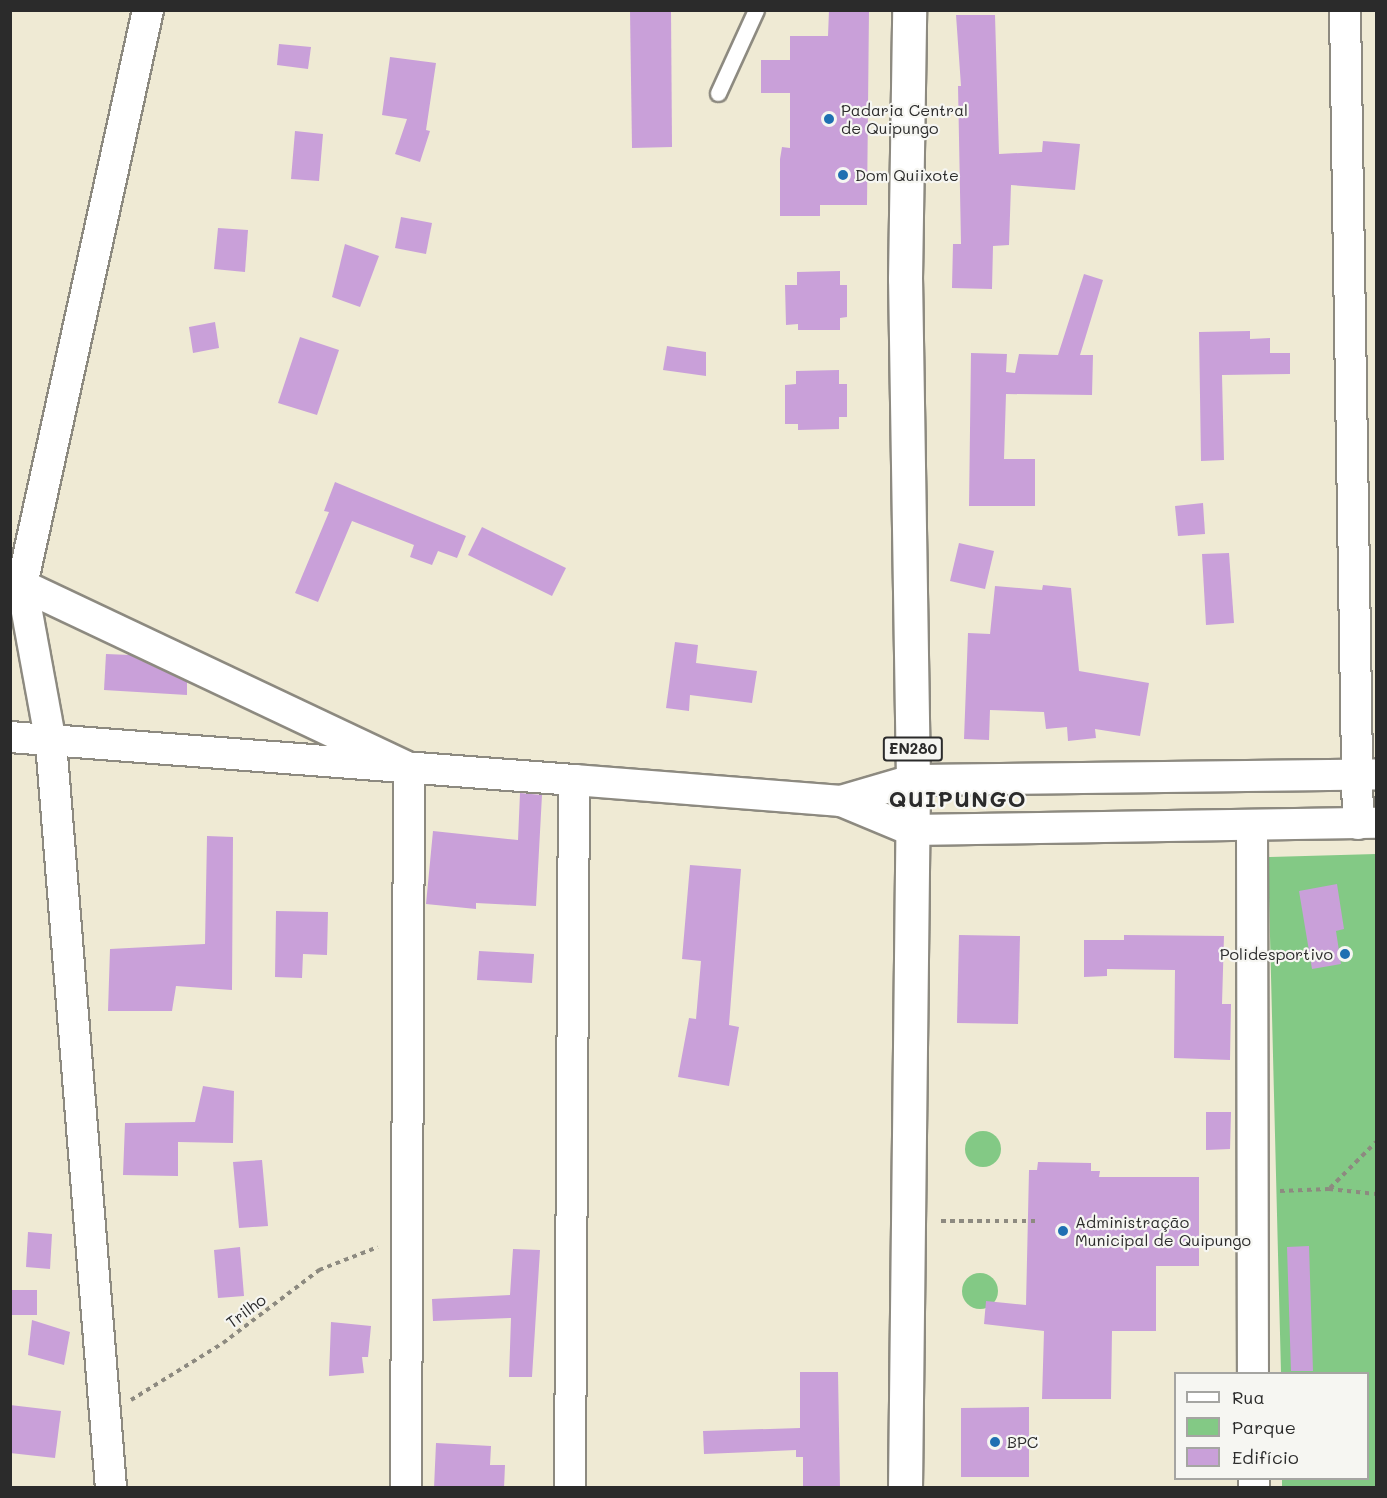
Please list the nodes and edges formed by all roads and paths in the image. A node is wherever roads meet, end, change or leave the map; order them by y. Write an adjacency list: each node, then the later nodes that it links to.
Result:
1 (148, 10): 6 (street)
2 (756, 10): 5 (lane)
3 (909, 10): 12 (main road, EN280)
4 (1345, 10): 10 (street)
5 (718, 93)
6 (21, 585): 8 (street); 9 (street)
7 (10, 737): 8 (street)
8 (51, 743): 9 (street); 27 (street)
9 (409, 768): 11 (street); 25 (street)
10 (1367, 774): 12 (street); 14 (street)
11 (574, 780): 13 (street); 30 (street)
12 (913, 780): 13 (street); 16 (main road, EN280)
13 (841, 801): 16 (street)
14 (1367, 823): 15 (street)
15 (1252, 825): 16 (street); 26 (street)
16 (911, 830): 31 (main road, EN280)
17 (1377, 1142): 18 (path)
18 (1329, 1189): 19 (path); 20 (path)
19 (1276, 1192)
20 (1377, 1194)
21 (941, 1221): 22 (path)
22 (1035, 1221)
23 (1091, 1222): 24 (path)
24 (1137, 1222)
25 (407, 1236): 27 (path, Trilho); 29 (street)
26 (1253, 1372)
27 (105, 1417): 28 (street)
28 (111, 1488)
29 (406, 1488)
30 (570, 1488)
31 (905, 1488)

